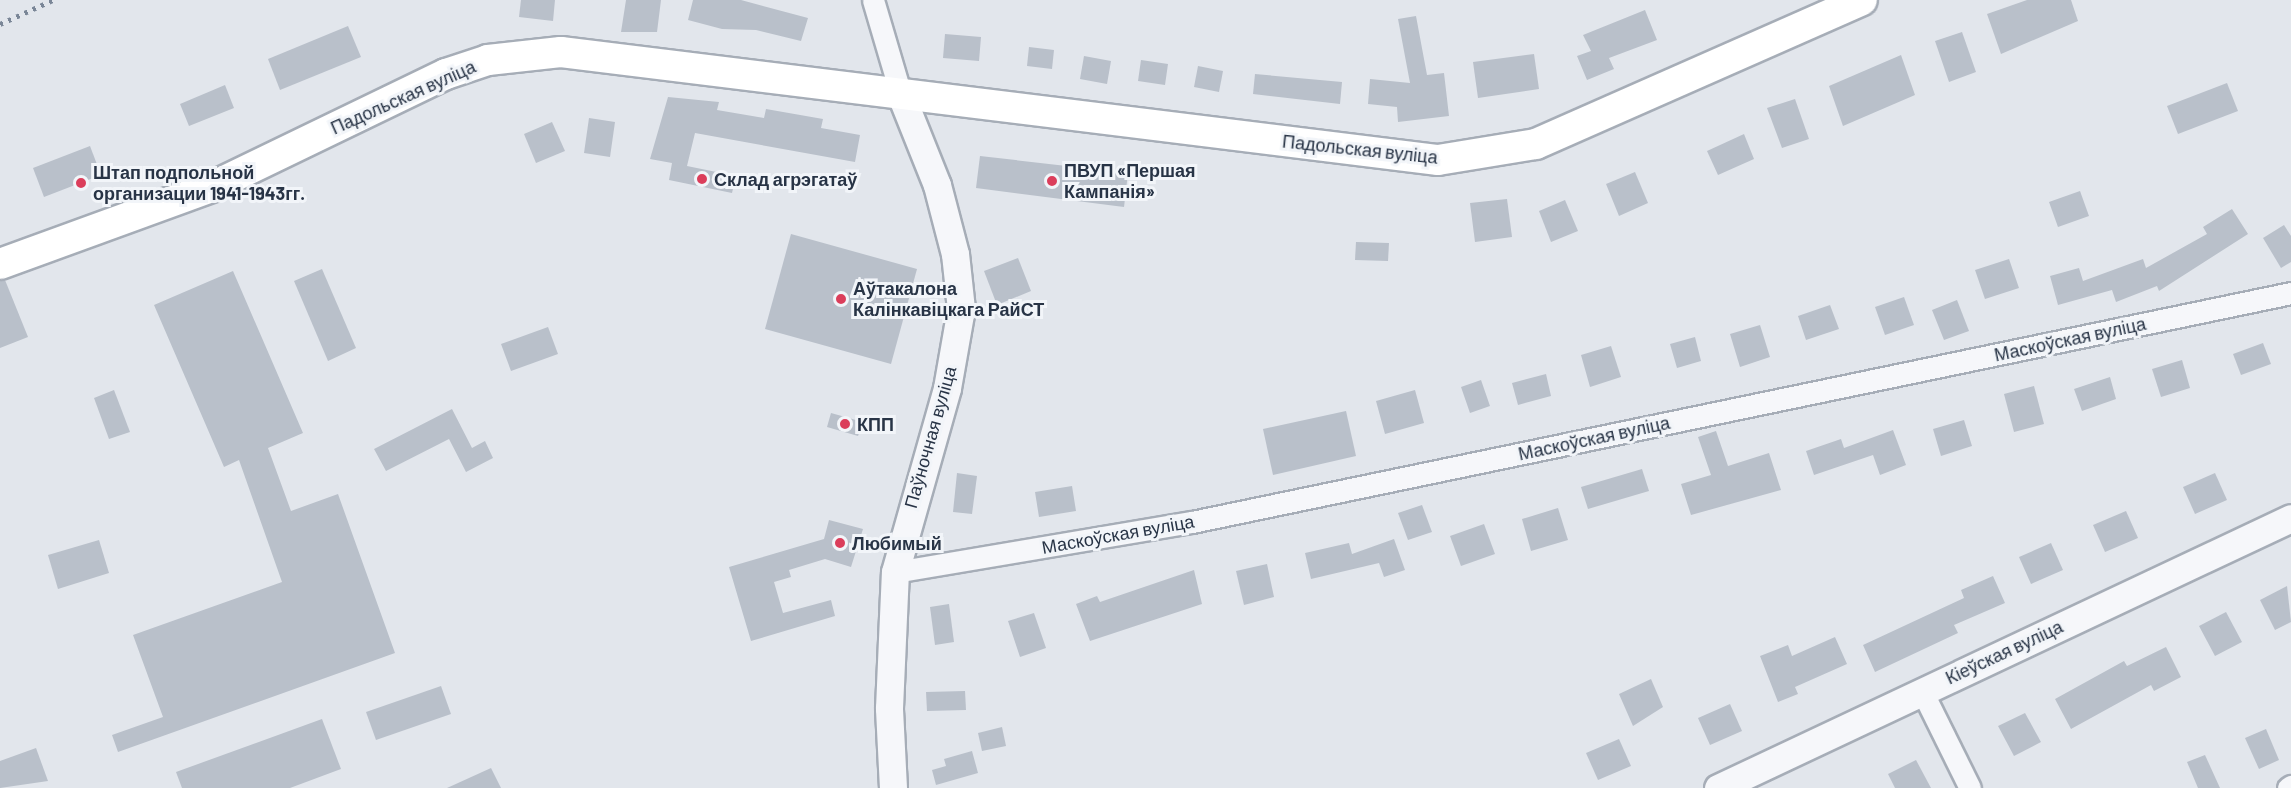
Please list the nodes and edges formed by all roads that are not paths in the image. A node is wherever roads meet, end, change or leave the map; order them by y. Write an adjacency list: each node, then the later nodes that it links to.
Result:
1 (873, 0): 3 (street)
2 (1862, 0): 3 (main road, Падольская вуліца)
3 (901, 95): 4 (main road, Падольская вуліца); 7 (street, Паўночная вуліца)
4 (0, 264)
5 (2291, 293): 7 (street, Маскоўская вуліца)
6 (2291, 518): 8 (street, Кіеўская вуліца)
7 (895, 572): 9 (street, Паўночная вуліца)
8 (1922, 691): 10 (street, Кіеўская вуліца); 11 (street)
9 (893, 788)
10 (1718, 788)
11 (1970, 788)

